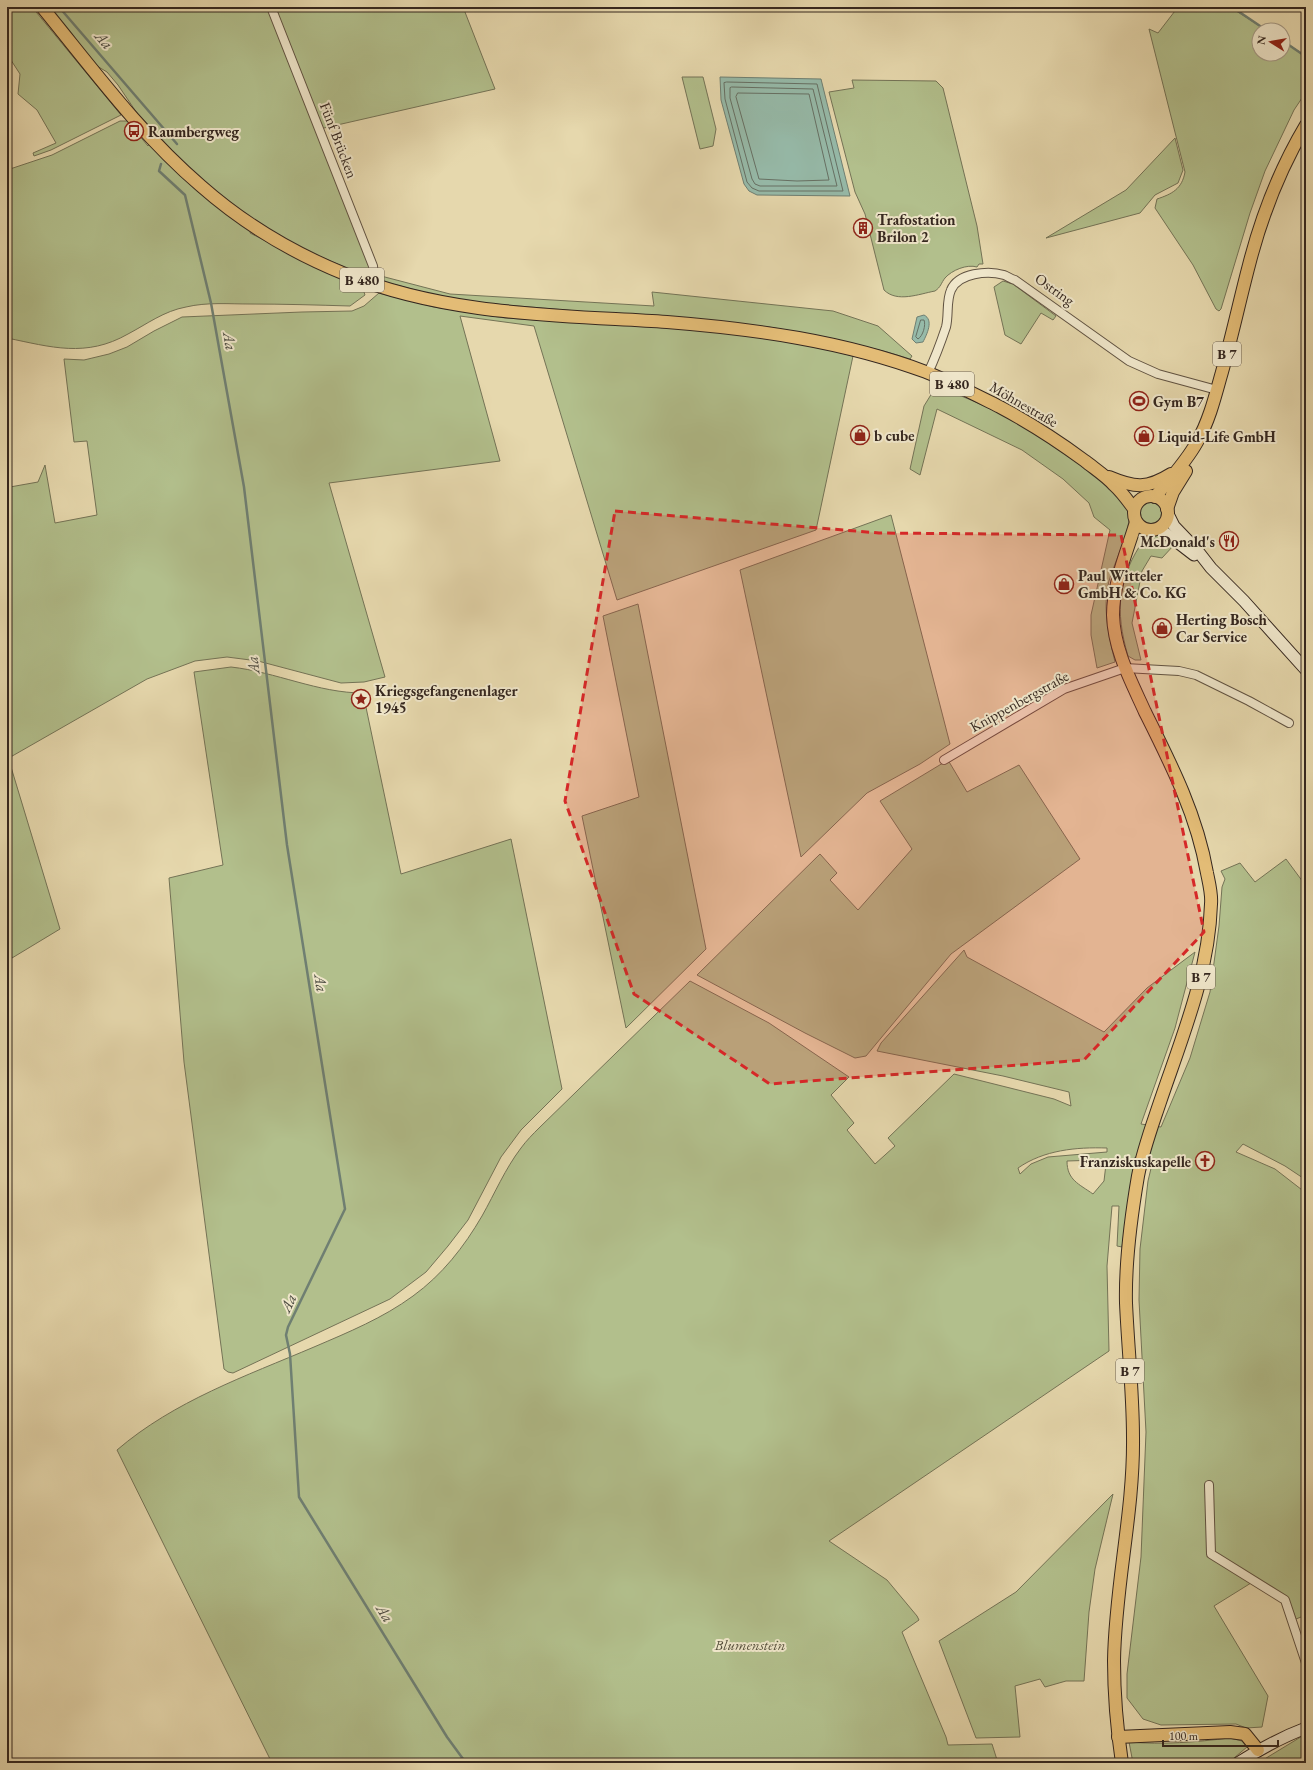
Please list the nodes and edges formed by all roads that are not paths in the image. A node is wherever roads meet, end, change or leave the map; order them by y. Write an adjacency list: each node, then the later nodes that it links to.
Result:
1 (42, 7): 4 (main road, B 480)
2 (272, 7): 4 (street, Fünf Brücken)
3 (1306, 125): 6 (main road, B 7)
4 (375, 285): 5 (main road, Möhnestraße / B 480)
5 (928, 373): 6 (street, Ostring); 9 (main road, Möhnestraße / B 480)
6 (1217, 390): 7 (main road, B 7)
7 (1198, 442): 8 (main road, B 7); 13 (main road, B 7)
8 (1178, 470): 9 (main road); 11 (main road, B 7)
9 (1102, 475): 10 (main road, B 480)
10 (1116, 486): 11 (main road, B 480); 12 (main road, B 480)
11 (1149, 497): 12 (main road, B 7); 13 (main road)
12 (1134, 509): 14 (main road, B 7)
13 (1167, 512): 15 (main road, B 7); 18 (street)
14 (1136, 522): 16 (main road); 17 (main road, B 7)
15 (1159, 528): 16 (main road); 18 (street)
16 (1146, 530): 17 (main road, B 7)
17 (1124, 563): 19 (main road, B 7)
18 (1211, 568): 20 (street)
19 (1125, 668): 21 (street, Knippenbergstraße); 22 (street, Knippenbergstraße); 26 (main road, B 7)
20 (1306, 670)
21 (1289, 723)
22 (944, 760)
23 (1209, 1485): 24 (street)
24 (1306, 1663)
25 (1306, 1728): 27 (street)
26 (1118, 1737): 27 (main road); 28 (main road, B 7)
27 (1258, 1750): 29 (street)
28 (1122, 1763)
29 (1238, 1763)

